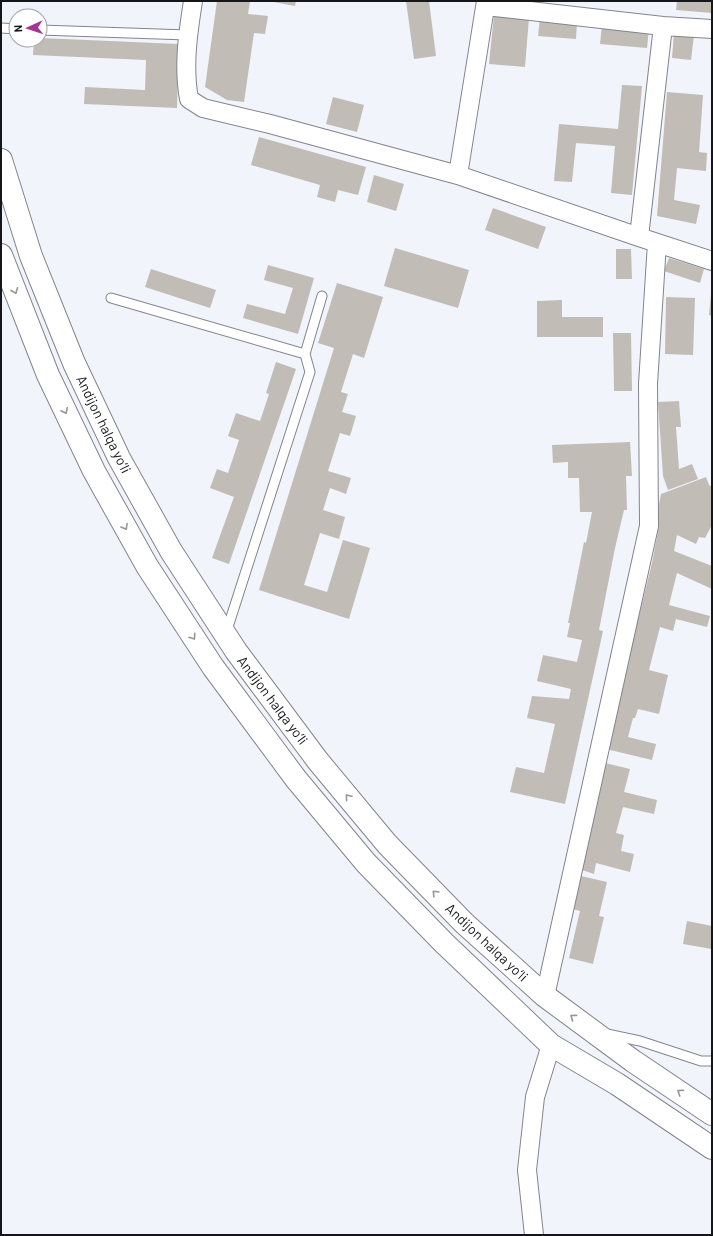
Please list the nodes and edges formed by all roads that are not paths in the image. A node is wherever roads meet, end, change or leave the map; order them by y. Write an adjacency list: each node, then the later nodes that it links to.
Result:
1 (193, 1): 6 (street)
2 (486, 4): 3 (street); 8 (street)
3 (663, 26): 5 (street); 9 (street)
4 (48, 30): 6 (lane)
5 (712, 30)
6 (188, 35): 8 (street)
7 (1, 160): 16 (highway, Andijon halqa yo‘li)
8 (458, 176): 9 (street)
9 (639, 237): 10 (street)
10 (657, 243): 12 (street); 17 (street)
11 (1, 255): 19 (highway, Andijon halqa yo‘li, one-way to 19)
12 (712, 261)
13 (322, 296): 15 (lane)
14 (110, 298): 15 (lane)
15 (305, 354): 16 (lane)
16 (226, 635): 17 (highway, Andijon halqa yo‘li, one-way to 16)
17 (545, 996): 18 (highway, Andijon halqa yo‘li, one-way to 17)
18 (592, 1031): 20 (lane); 21 (highway, Andijon halqa yo‘li, one-way to 18)
19 (551, 1044): 22 (highway, Andijon halqa yo‘li); 23 (street)
20 (712, 1061)
21 (712, 1114)
22 (712, 1148)
23 (534, 1235)

